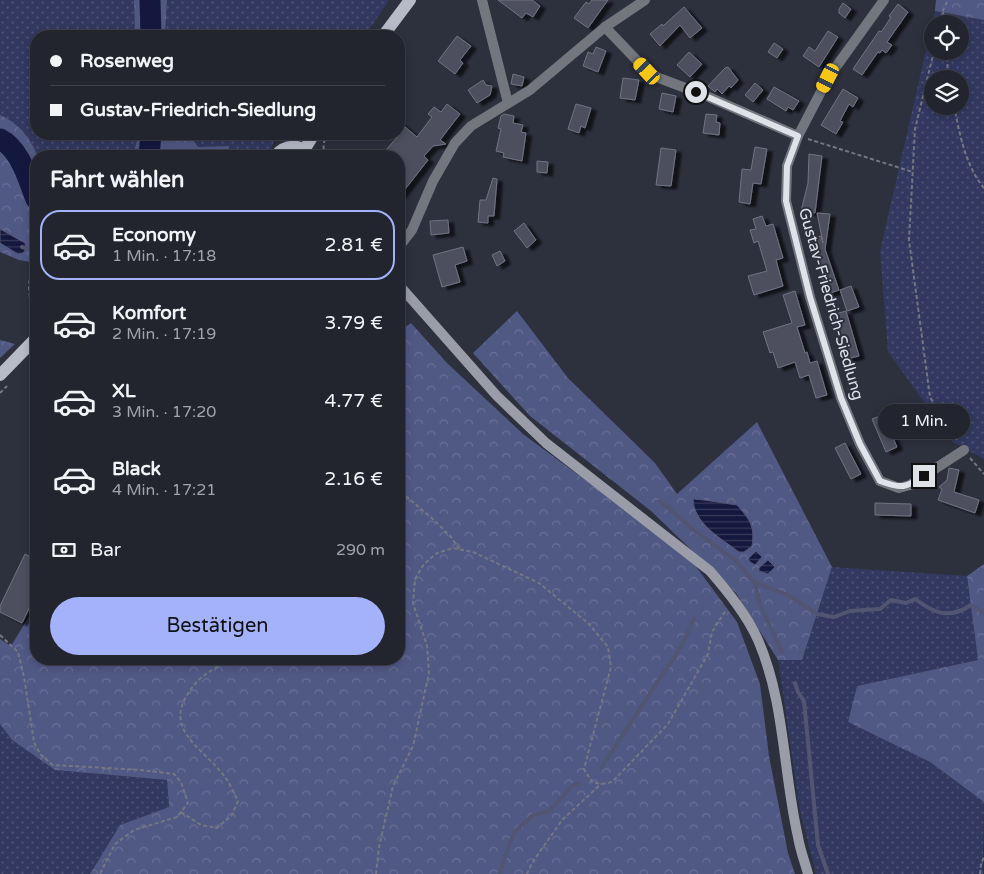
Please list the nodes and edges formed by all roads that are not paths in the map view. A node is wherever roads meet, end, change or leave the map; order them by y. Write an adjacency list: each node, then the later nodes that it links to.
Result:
1 (410, 0): 6 (main road)
2 (482, 0): 7 (street)
3 (645, 0): 5 (street)
4 (884, 0): 8 (street, Gustav-Friedrich-Siedlung)
5 (605, 27): 7 (street); 8 (street)
6 (388, 30)
7 (508, 103): 11 (street)
8 (798, 136): 15 (street, Gustav-Friedrich-Siedlung)
9 (282, 150): 10 (main road)
10 (301, 150)
11 (405, 240)
12 (405, 292): 16 (main road)
13 (30, 344): 14 (main road)
14 (0, 375)
15 (964, 450)
16 (808, 874)

